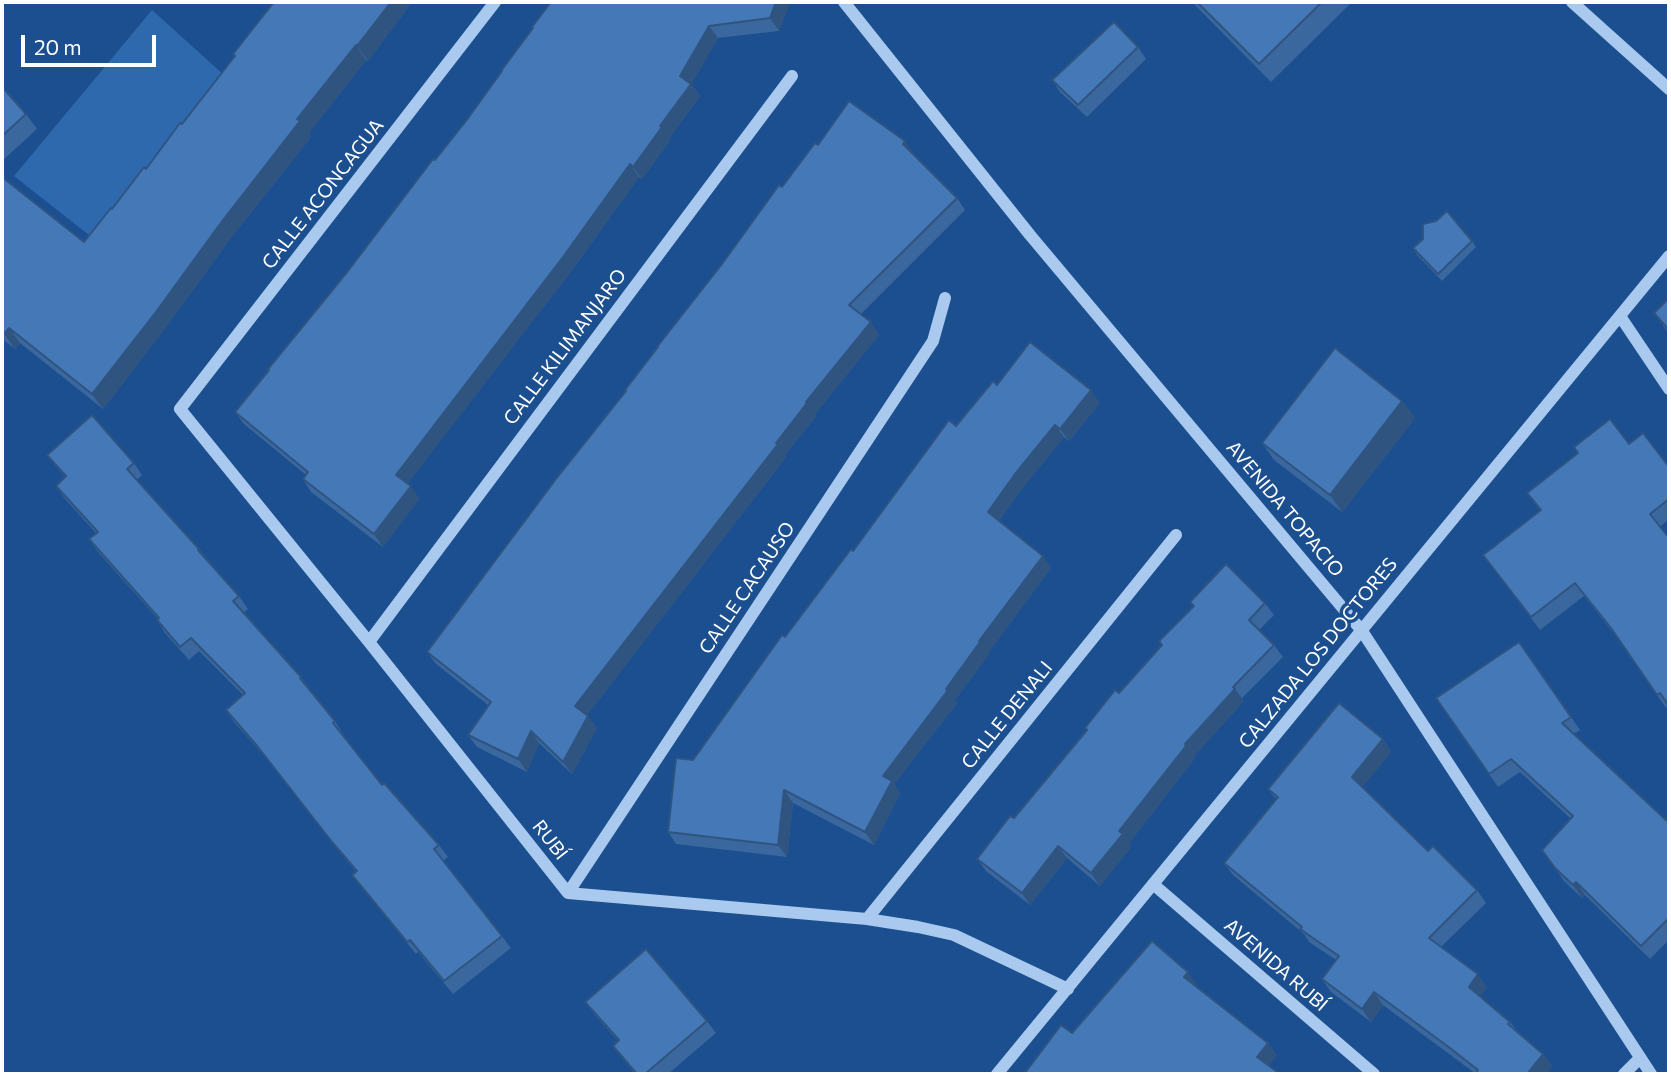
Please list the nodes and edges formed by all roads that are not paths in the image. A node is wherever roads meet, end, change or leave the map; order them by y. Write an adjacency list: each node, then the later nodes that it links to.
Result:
1 (495, 2): 10 (street, CALLE ACONCAGUA)
2 (844, 2): 12 (street, AVENIDA TOPACIO)
3 (1572, 2): 5 (street)
4 (792, 76): 13 (street, CALLE KILIMANJARO)
5 (1669, 89)
6 (1669, 256): 8 (street, CALZADA LOS DOCTORES)
7 (945, 298): 15 (street, CALLE CACAUSO)
8 (1620, 316): 9 (street); 12 (street, CALZADA LOS DOCTORES)
9 (1669, 389)
10 (180, 410): 13 (street, RUBÍ)
11 (1176, 535): 16 (street, CALLE DENALI)
12 (1362, 631): 14 (street, CALZADA LOS DOCTORES); 18 (street, AVENIDA TOPACIO)
13 (369, 642): 15 (street, RUBÍ)
14 (1153, 884): 17 (street, CALZADA LOS DOCTORES); 20 (street, AVENIDA RUBÍ)
15 (568, 893): 16 (street)
16 (867, 919): 17 (street)
17 (1068, 989): 19 (street, CALZADA LOS DOCTORES)
18 (1640, 1058): 21 (street); 22 (street, AVENIDA TOPACIO)
19 (998, 1074)
20 (1374, 1074)
21 (1624, 1074)
22 (1651, 1074)

